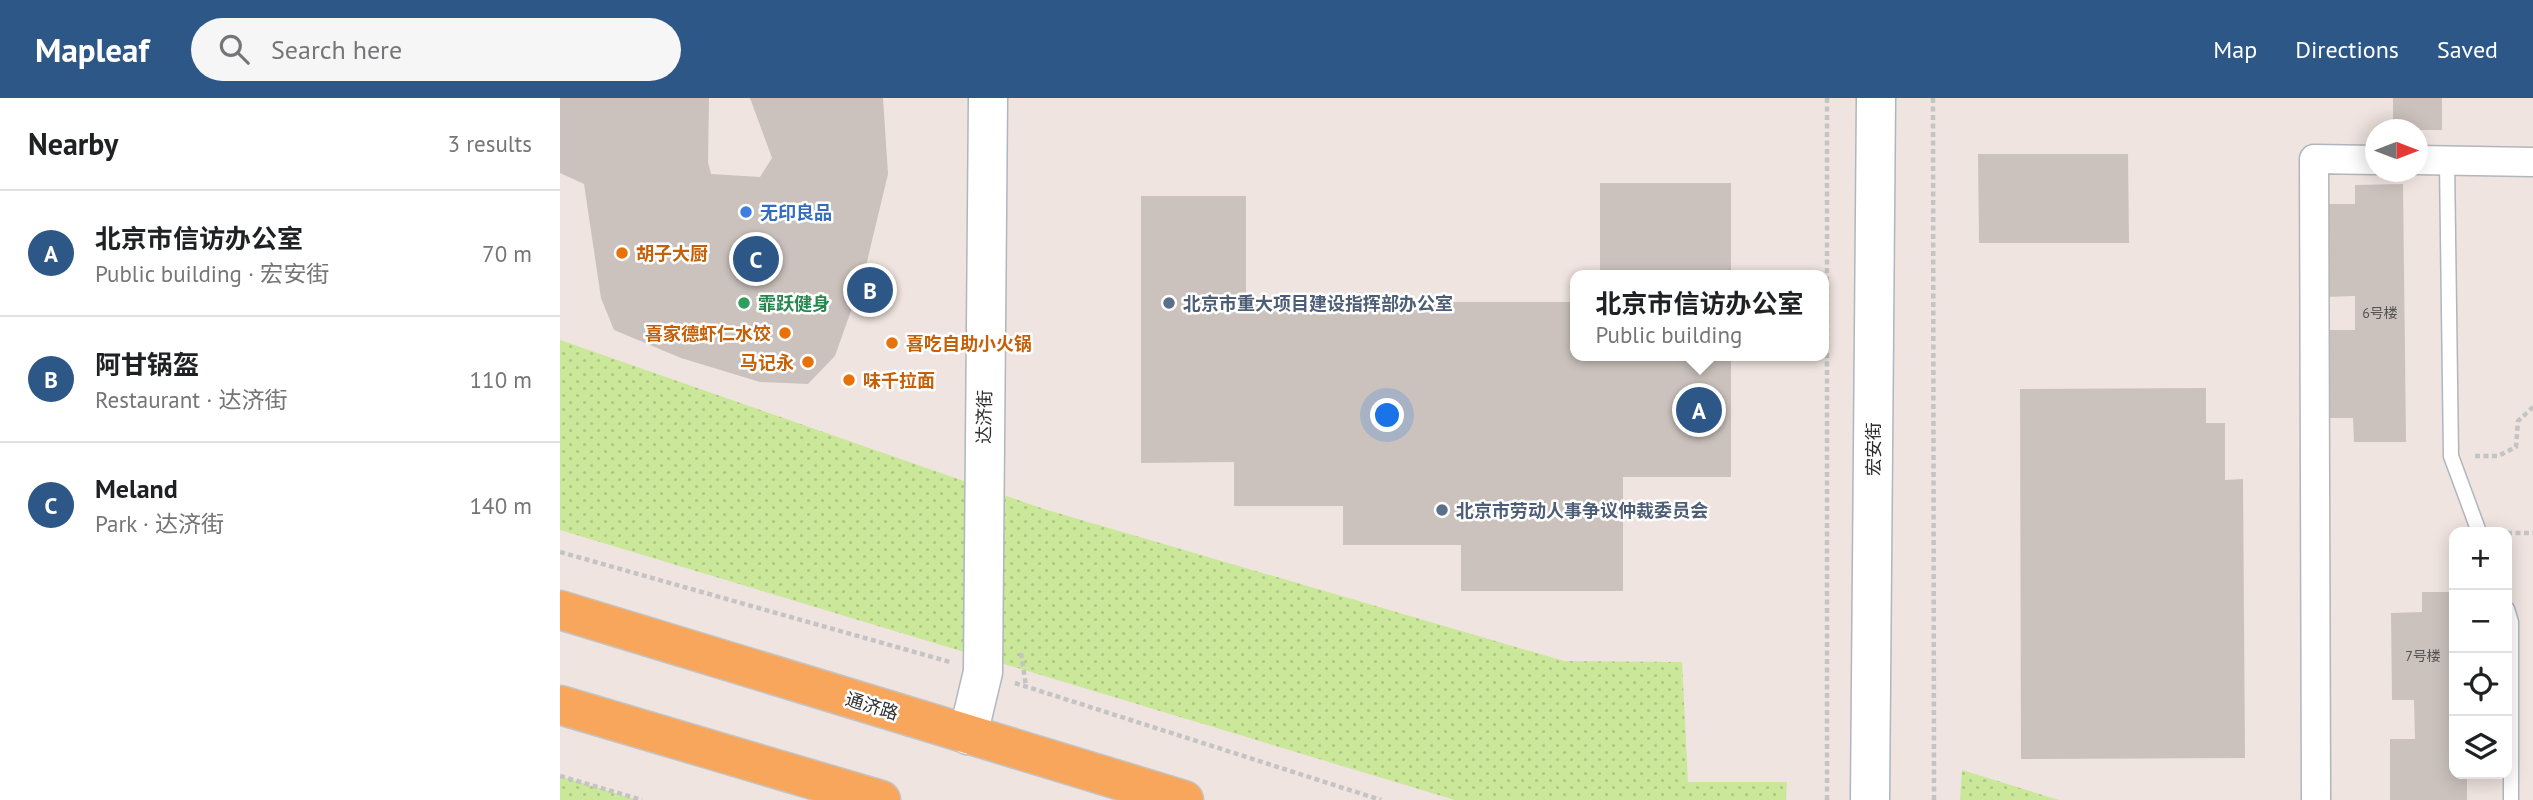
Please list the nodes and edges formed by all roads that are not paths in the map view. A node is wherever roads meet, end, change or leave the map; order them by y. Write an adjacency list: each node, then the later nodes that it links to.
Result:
1 (988, 98): 11 (street, 达济街)
2 (1876, 98): 14 (street, 宏安街)
3 (2365, 160): 15 (street)
4 (2428, 160): 5 (street)
5 (2447, 161): 6 (street); 7 (lane)
6 (2533, 162)
7 (2477, 527)
8 (560, 610): 11 (main road, 通济路)
9 (2511, 653): 16 (lane)
10 (560, 705): 12 (main road)
11 (968, 735): 13 (main road, 通济路)
12 (881, 800)
13 (1184, 800)
14 (1870, 800)
15 (2316, 800)
16 (2511, 800)

